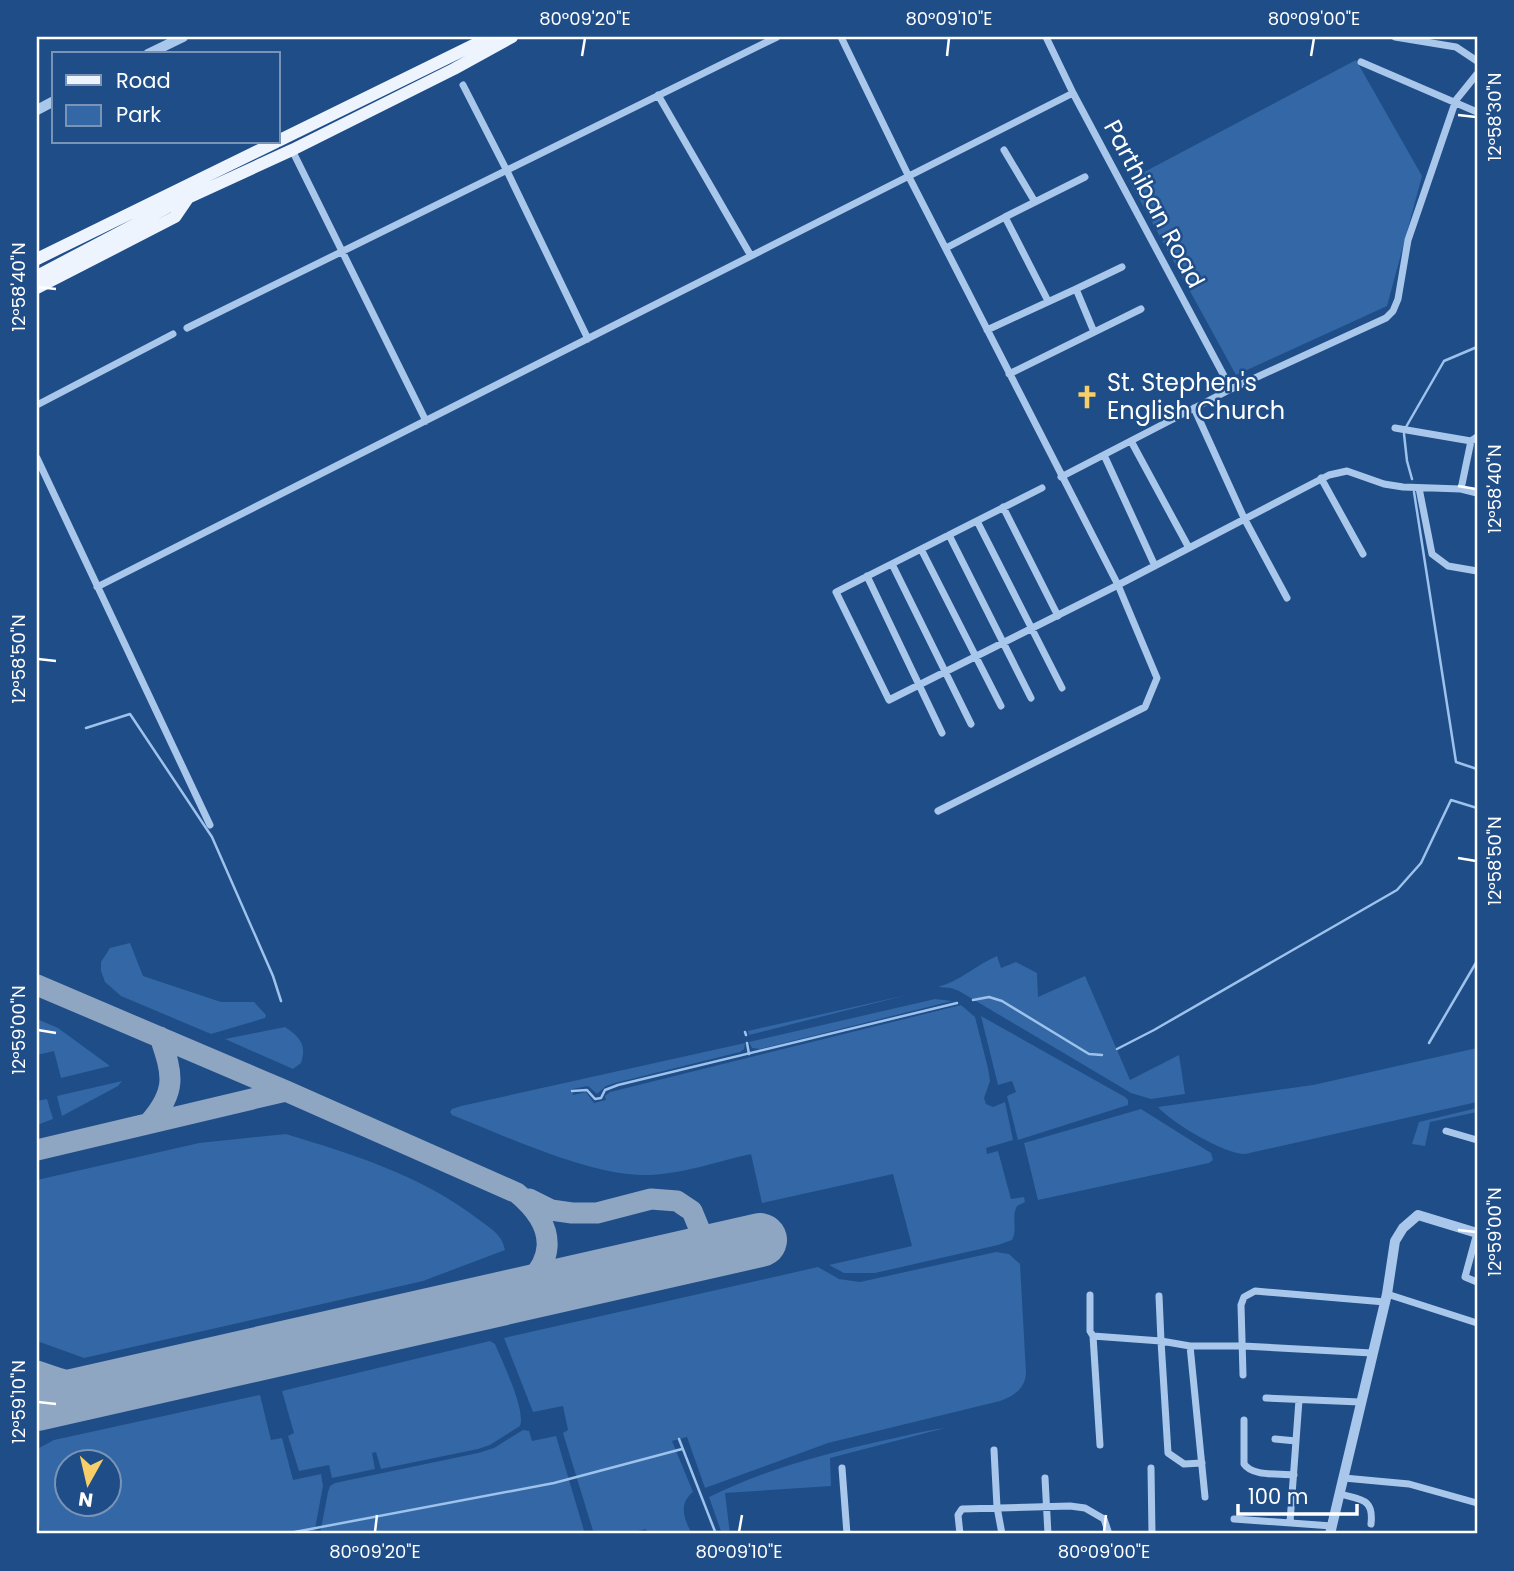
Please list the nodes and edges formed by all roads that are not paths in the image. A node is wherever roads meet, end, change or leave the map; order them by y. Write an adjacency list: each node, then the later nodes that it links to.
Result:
1 (183, 37): 10 (street)
2 (490, 37): 19 (main road)
3 (512, 37): 21 (main road)
4 (777, 37): 16 (street)
5 (841, 37): 24 (street)
6 (1045, 37): 15 (street, Parthiban Road)
7 (1395, 37): 9 (street)
8 (1454, 37): 9 (street)
9 (1456, 47): 11 (street)
10 (152, 52)
11 (1477, 61)
12 (1361, 62): 17 (street)
13 (1477, 74): 17 (street)
14 (463, 85): 23 (street)
15 (1073, 93): 24 (street); 45 (street, Parthiban Road)
16 (658, 95): 23 (street); 31 (street)
17 (1456, 100): 18 (street); 45 (street)
18 (1477, 111)
19 (280, 140)
20 (271, 144): 32 (main road)
21 (292, 150): 26 (main road); 30 (street)
22 (1004, 150): 27 (street)
23 (507, 171): 30 (street); 43 (street)
24 (909, 177): 29 (street); 31 (street)
25 (1085, 177): 27 (street)
26 (188, 197): 34 (main road); 35 (main road)
27 (1035, 202): 28 (street)
28 (1005, 217): 29 (street); 37 (street)
29 (946, 248): 40 (street)
30 (344, 253): 39 (street); 48 (street)
31 (751, 256): 43 (street)
32 (37, 259)
33 (1122, 267): 36 (street)
34 (37, 276)
35 (37, 288)
36 (1076, 289): 37 (street); 41 (street)
37 (1048, 301): 40 (street)
38 (1141, 309): 41 (street)
39 (187, 328)
40 (987, 330): 44 (street)
41 (1094, 332): 44 (street)
42 (173, 334): 46 (street)
43 (588, 339): 48 (street)
44 (1010, 374): 54 (street)
45 (1231, 389): 47 (street)
46 (37, 405)
47 (1195, 408): 51 (street); 61 (street)
48 (426, 421): 72 (street)
49 (1395, 428): 50 (street)
50 (1474, 439): 58 (street)
51 (1131, 441): 52 (street); 64 (street)
52 (1104, 455): 54 (street); 68 (street)
53 (37, 458): 72 (street)
54 (1062, 477): 71 (street)
55 (1321, 478): 57 (street); 61 (street); 66 (street)
56 (1042, 488): 60 (street)
57 (1419, 488): 58 (street); 69 (street)
58 (1461, 489): 59 (street)
59 (1477, 493)
60 (1003, 507): 62 (street); 74 (street)
61 (1244, 518): 64 (street); 73 (street)
62 (976, 521): 63 (street); 75 (street)
63 (949, 535): 65 (street); 76 (street)
64 (1189, 548): 68 (street)
65 (921, 550): 67 (street); 77 (street)
66 (1363, 554)
67 (892, 564): 70 (street); 78 (street)
68 (1155, 566): 71 (street)
69 (1477, 571)
70 (867, 576): 79 (street); 79 (street)
71 (1118, 585): 74 (street); 85 (street)
72 (97, 587): 86 (street)
73 (1287, 598)
74 (1058, 615): 75 (street)
75 (1031, 629): 76 (street); 80 (street)
76 (1004, 643): 77 (street); 81 (street)
77 (975, 656): 78 (street); 82 (street)
78 (947, 672): 79 (street); 83 (street)
79 (919, 685): 84 (street)
80 (1062, 688)
81 (1031, 698)
82 (1001, 706)
83 (971, 724)
84 (942, 733)
85 (938, 811)
86 (210, 825)
87 (1446, 1131): 88 (street)
88 (1477, 1140)
89 (1477, 1233): 90 (street); 93 (street)
90 (1477, 1282)
91 (1090, 1295): 95 (street)
92 (1159, 1296): 96 (street)
93 (1386, 1298): 94 (street); 98 (street); 99 (street)
94 (1477, 1323)
95 (1093, 1336): 96 (street); 107 (street)
96 (1161, 1341): 97 (street); 109 (street)
97 (1190, 1346): 98 (street); 109 (street)
98 (1243, 1346): 99 (street); 100 (street)
99 (1372, 1353): 103 (street)
100 (1243, 1375)
101 (1266, 1398): 102 (street)
102 (1299, 1400): 103 (street); 106 (street)
103 (1360, 1402): 114 (street)
104 (1244, 1420): 112 (street)
105 (1275, 1439): 106 (street)
106 (1296, 1441): 112 (street)
107 (1100, 1445)
108 (994, 1450): 119 (street)
109 (1202, 1463): 116 (street)
110 (842, 1468): 124 (street)
111 (1151, 1468): 129 (street)
112 (1294, 1475): 121 (street)
113 (1045, 1478): 118 (street)
114 (1344, 1478): 115 (street); 117 (street)
115 (1340, 1494): 122 (street); 123 (street)
116 (1205, 1497)
117 (1477, 1503)
118 (1046, 1506): 119 (street); 127 (street); 128 (street)
119 (998, 1507): 125 (street); 126 (street)
120 (1234, 1518): 121 (street)
121 (1290, 1522): 123 (street)
122 (1371, 1524)
123 (1331, 1530)
124 (847, 1534)
125 (960, 1534)
126 (1002, 1534)
127 (1048, 1534)
128 (1109, 1534)
129 (1152, 1534)

